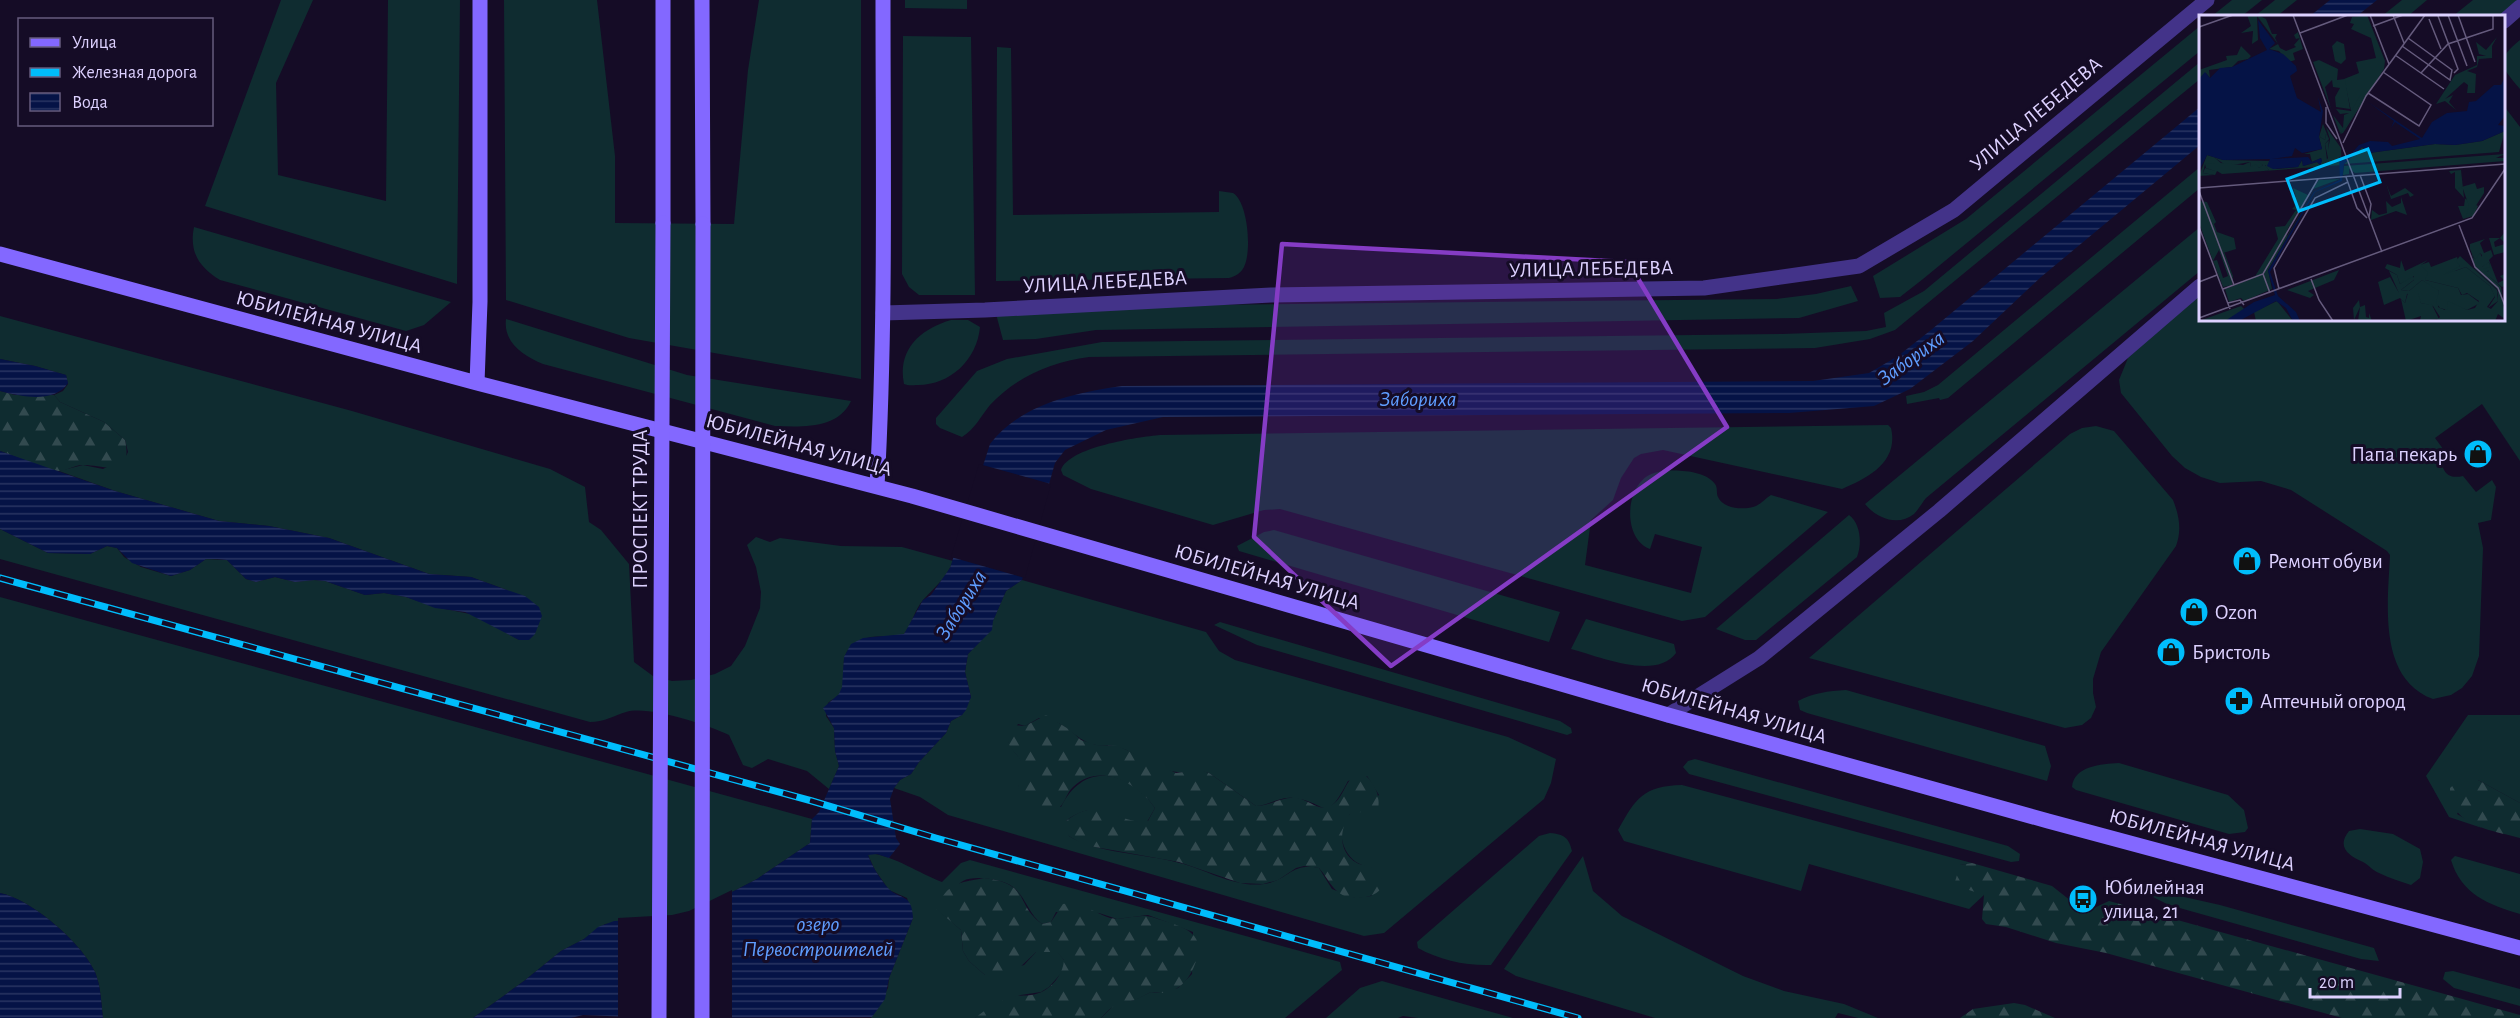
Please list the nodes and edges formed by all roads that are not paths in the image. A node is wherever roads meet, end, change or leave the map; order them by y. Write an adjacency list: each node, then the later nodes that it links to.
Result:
1 (480, 0): 11 (main road)
2 (663, 0): 15 (main road, ПРОСПЕКТ ТРУДА, bridge)
3 (702, 0): 16 (main road, bridge)
4 (883, 0): 10 (main road)
5 (2207, 0): 10 (street, УЛИЦА ЛЕБЕДЕВА)
6 (2520, 7): 7 (street)
7 (2505, 20)
8 (0, 254): 11 (main road, ЮБИЛЕЙНАЯ УЛИЦА)
9 (2199, 286): 13 (street)
10 (883, 313): 12 (main road)
11 (477, 383): 12 (main road, ЮБИЛЕЙНАЯ УЛИЦА)
12 (877, 486): 13 (main road, ЮБИЛЕЙНАЯ УЛИЦА)
13 (1668, 715): 14 (main road, ЮБИЛЕЙНАЯ УЛИЦА)
14 (2520, 948)
15 (658, 1018)
16 (702, 1018)

